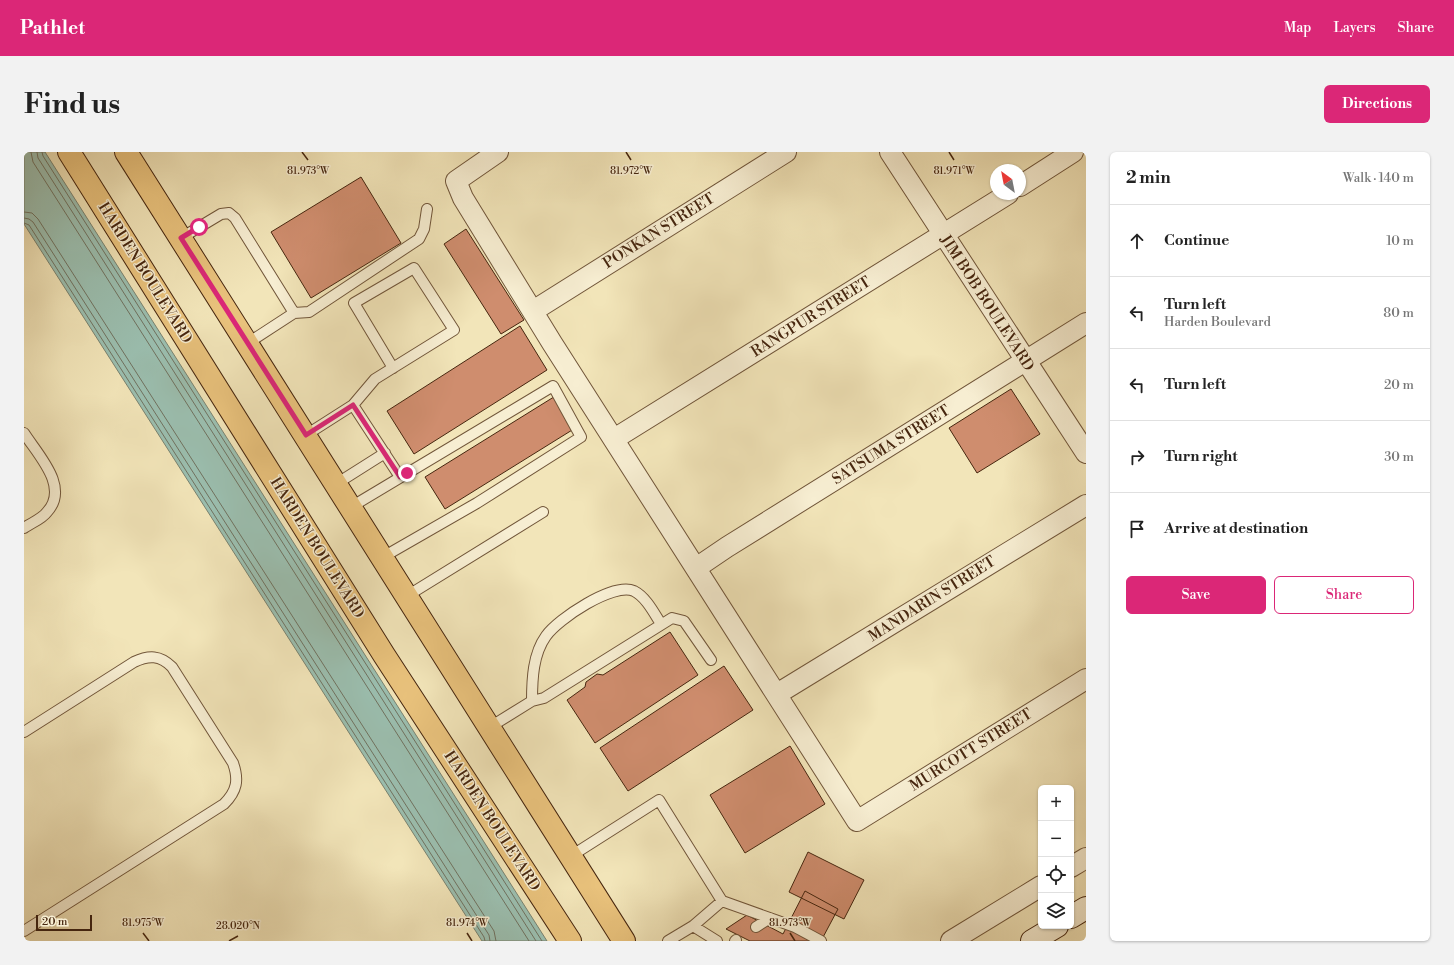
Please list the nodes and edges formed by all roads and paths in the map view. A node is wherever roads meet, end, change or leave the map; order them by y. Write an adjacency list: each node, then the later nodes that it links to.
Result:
1 (69, 152): 52 (main road, HARDEN BOULEVARD)
2 (126, 152): 11 (main road)
3 (786, 152): 12 (street, PONKAN STREET)
4 (890, 152): 10 (street, JIM BOB BOULEVARD)
5 (1073, 152): 7 (street)
6 (493, 153): 12 (street)
7 (1026, 182)
8 (998, 200): 10 (street, RANGPUR STREET)
9 (426, 209): 13 (lane)
10 (943, 234): 16 (street, JIM BOB BOULEVARD); 21 (street, RANGPUR STREET)
11 (181, 238): 13 (lane); 15 (main road)
12 (533, 311): 21 (street)
13 (294, 313): 15 (lane)
14 (1086, 323): 16 (street, SATSUMA STREET)
15 (248, 343): 20 (main road)
16 (1025, 361): 23 (street, JIM BOB BOULEVARD); 31 (street, SATSUMA STREET)
17 (393, 368): 17 (lane); 18 (lane)
18 (353, 405): 20 (lane); 22 (lane)
19 (24, 433): 29 (lane)
20 (306, 435): 25 (main road)
21 (614, 439): 31 (street)
22 (384, 453): 24 (lane); 25 (lane)
23 (1086, 453)
24 (400, 477): 27 (lane); 30 (lane)
25 (336, 484): 27 (main road)
26 (1086, 504): 36 (street, MANDARIN STREET)
27 (351, 507): 30 (main road)
28 (543, 512): 32 (lane)
29 (24, 528)
30 (383, 557): 32 (main road)
31 (696, 568): 36 (street)
32 (407, 596): 38 (main road)
33 (661, 624): 34 (lane); 37 (lane); 37 (lane)
34 (711, 660)
35 (1086, 679): 36 (street, MURCOTT STREET)
36 (778, 694)
37 (532, 701): 38 (lane)
38 (490, 727): 40 (main road)
39 (24, 732): 51 (lane)
40 (571, 856): 44 (lane); 53 (main road)
41 (1086, 858): 42 (street)
42 (1074, 865)
43 (1038, 888): 57 (street)
44 (722, 901): 47 (lane); 48 (lane)
45 (1086, 908): 46 (street)
46 (1074, 915)
47 (770, 918): 49 (lane); 56 (lane)
48 (692, 926): 54 (lane); 55 (lane)
49 (756, 927)
50 (1051, 929): 58 (street)
51 (24, 931)
52 (570, 941)
53 (624, 941)
54 (668, 941)
55 (717, 941)
56 (821, 941)
57 (951, 941)
58 (1032, 941)

